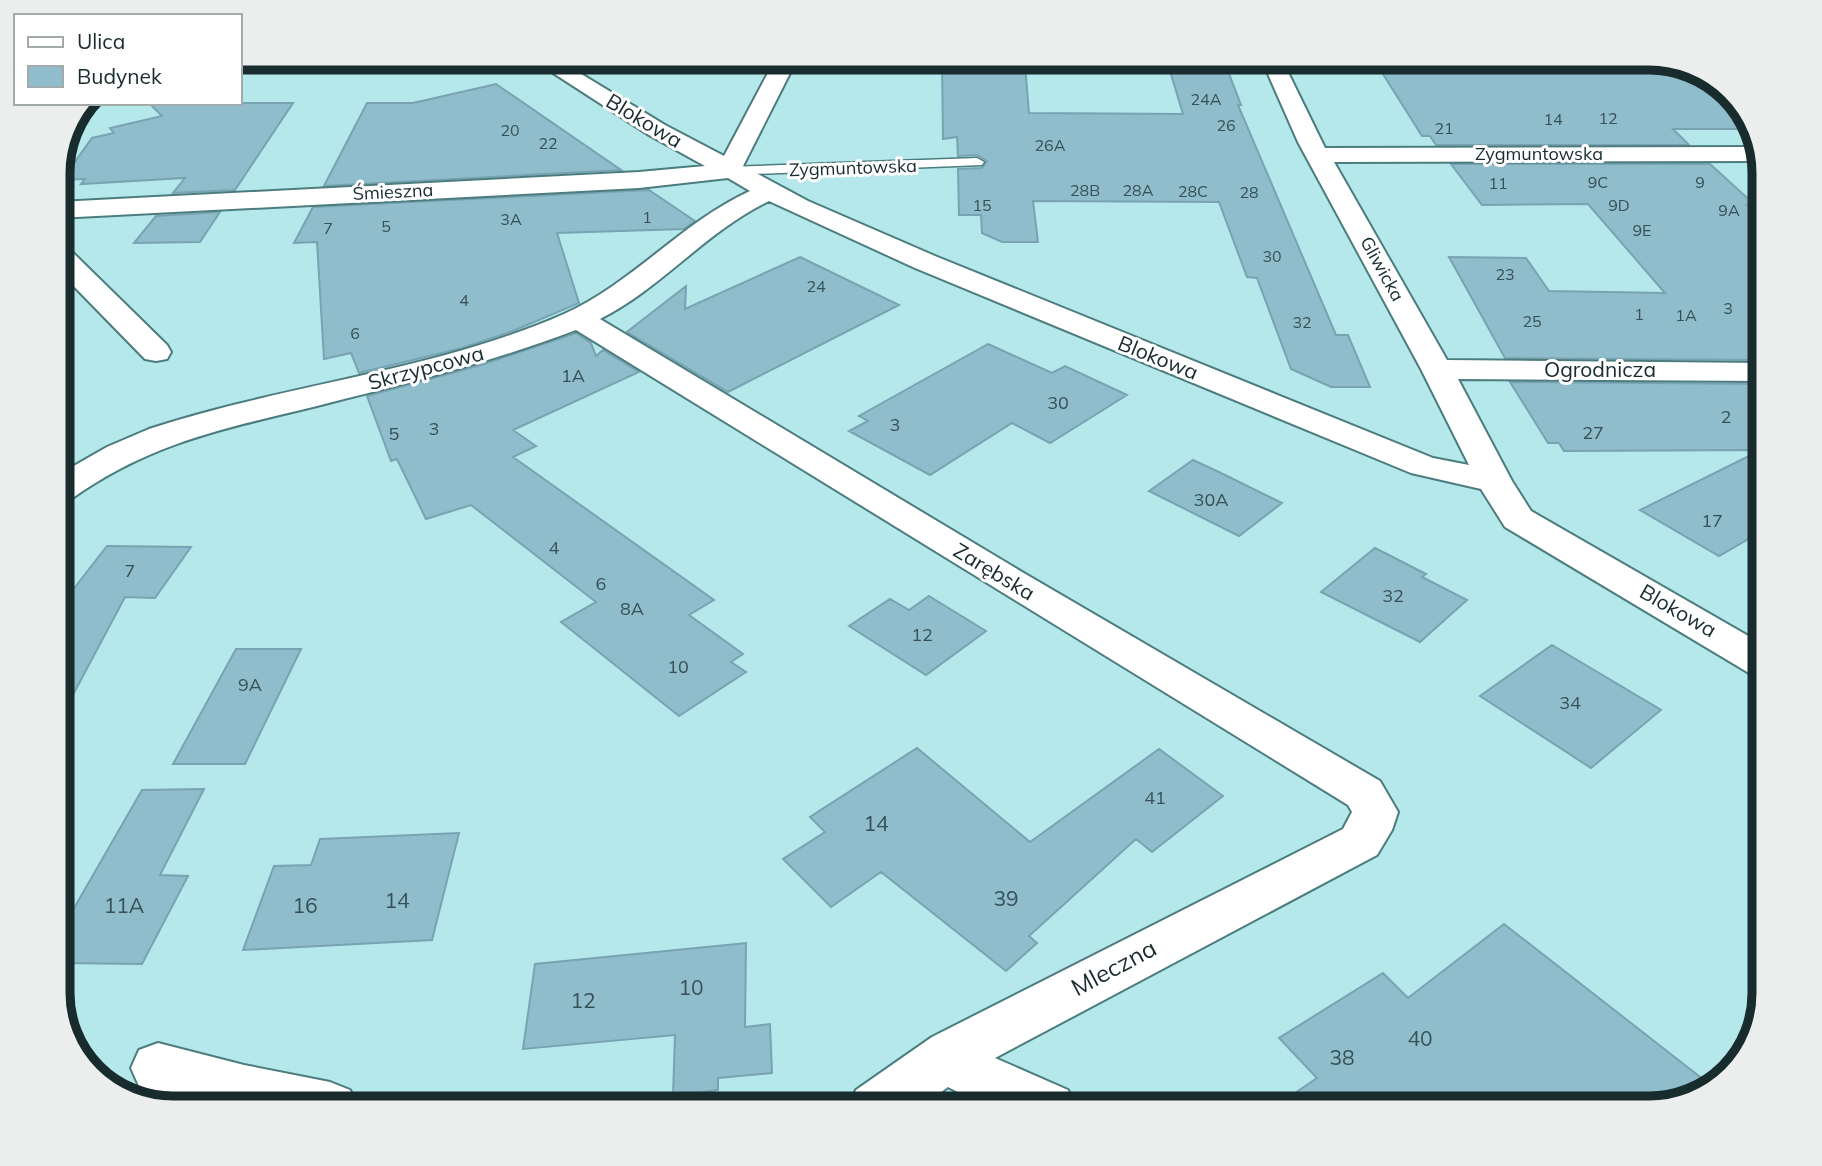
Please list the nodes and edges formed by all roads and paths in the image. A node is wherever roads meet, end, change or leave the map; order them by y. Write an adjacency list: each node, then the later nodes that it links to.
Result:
1 (561, 70): 7 (street, Blokowa)
2 (779, 70): 7 (street)
3 (1277, 70): 5 (street, Gliwicka)
4 (1750, 154): 5 (street, Zygmuntowska)
5 (1317, 155): 13 (street, Gliwicka)
6 (977, 162): 7 (lane, Zygmuntowska)
7 (729, 171): 8 (street, Blokowa); 9 (street, Śmieszna)
8 (769, 192): 11 (street, Skrzypcowa); 15 (street, Blokowa)
9 (70, 209)
10 (70, 266): 12 (street)
11 (578, 318): 16 (street, Skrzypcowa); 18 (street, Zarębska)
12 (156, 352)
13 (1437, 369): 14 (street, Ogrodnicza); 15 (street, Gliwicka)
14 (1752, 372)
15 (1494, 481): 17 (street, Blokowa)
16 (70, 483)
17 (1752, 656)
18 (1360, 842): 19 (street, Mleczna)
19 (951, 1054): 22 (street, Mleczna); 23 (street)
20 (158, 1068): 21 (street)
21 (269, 1096)
22 (893, 1096)
23 (1022, 1096)

